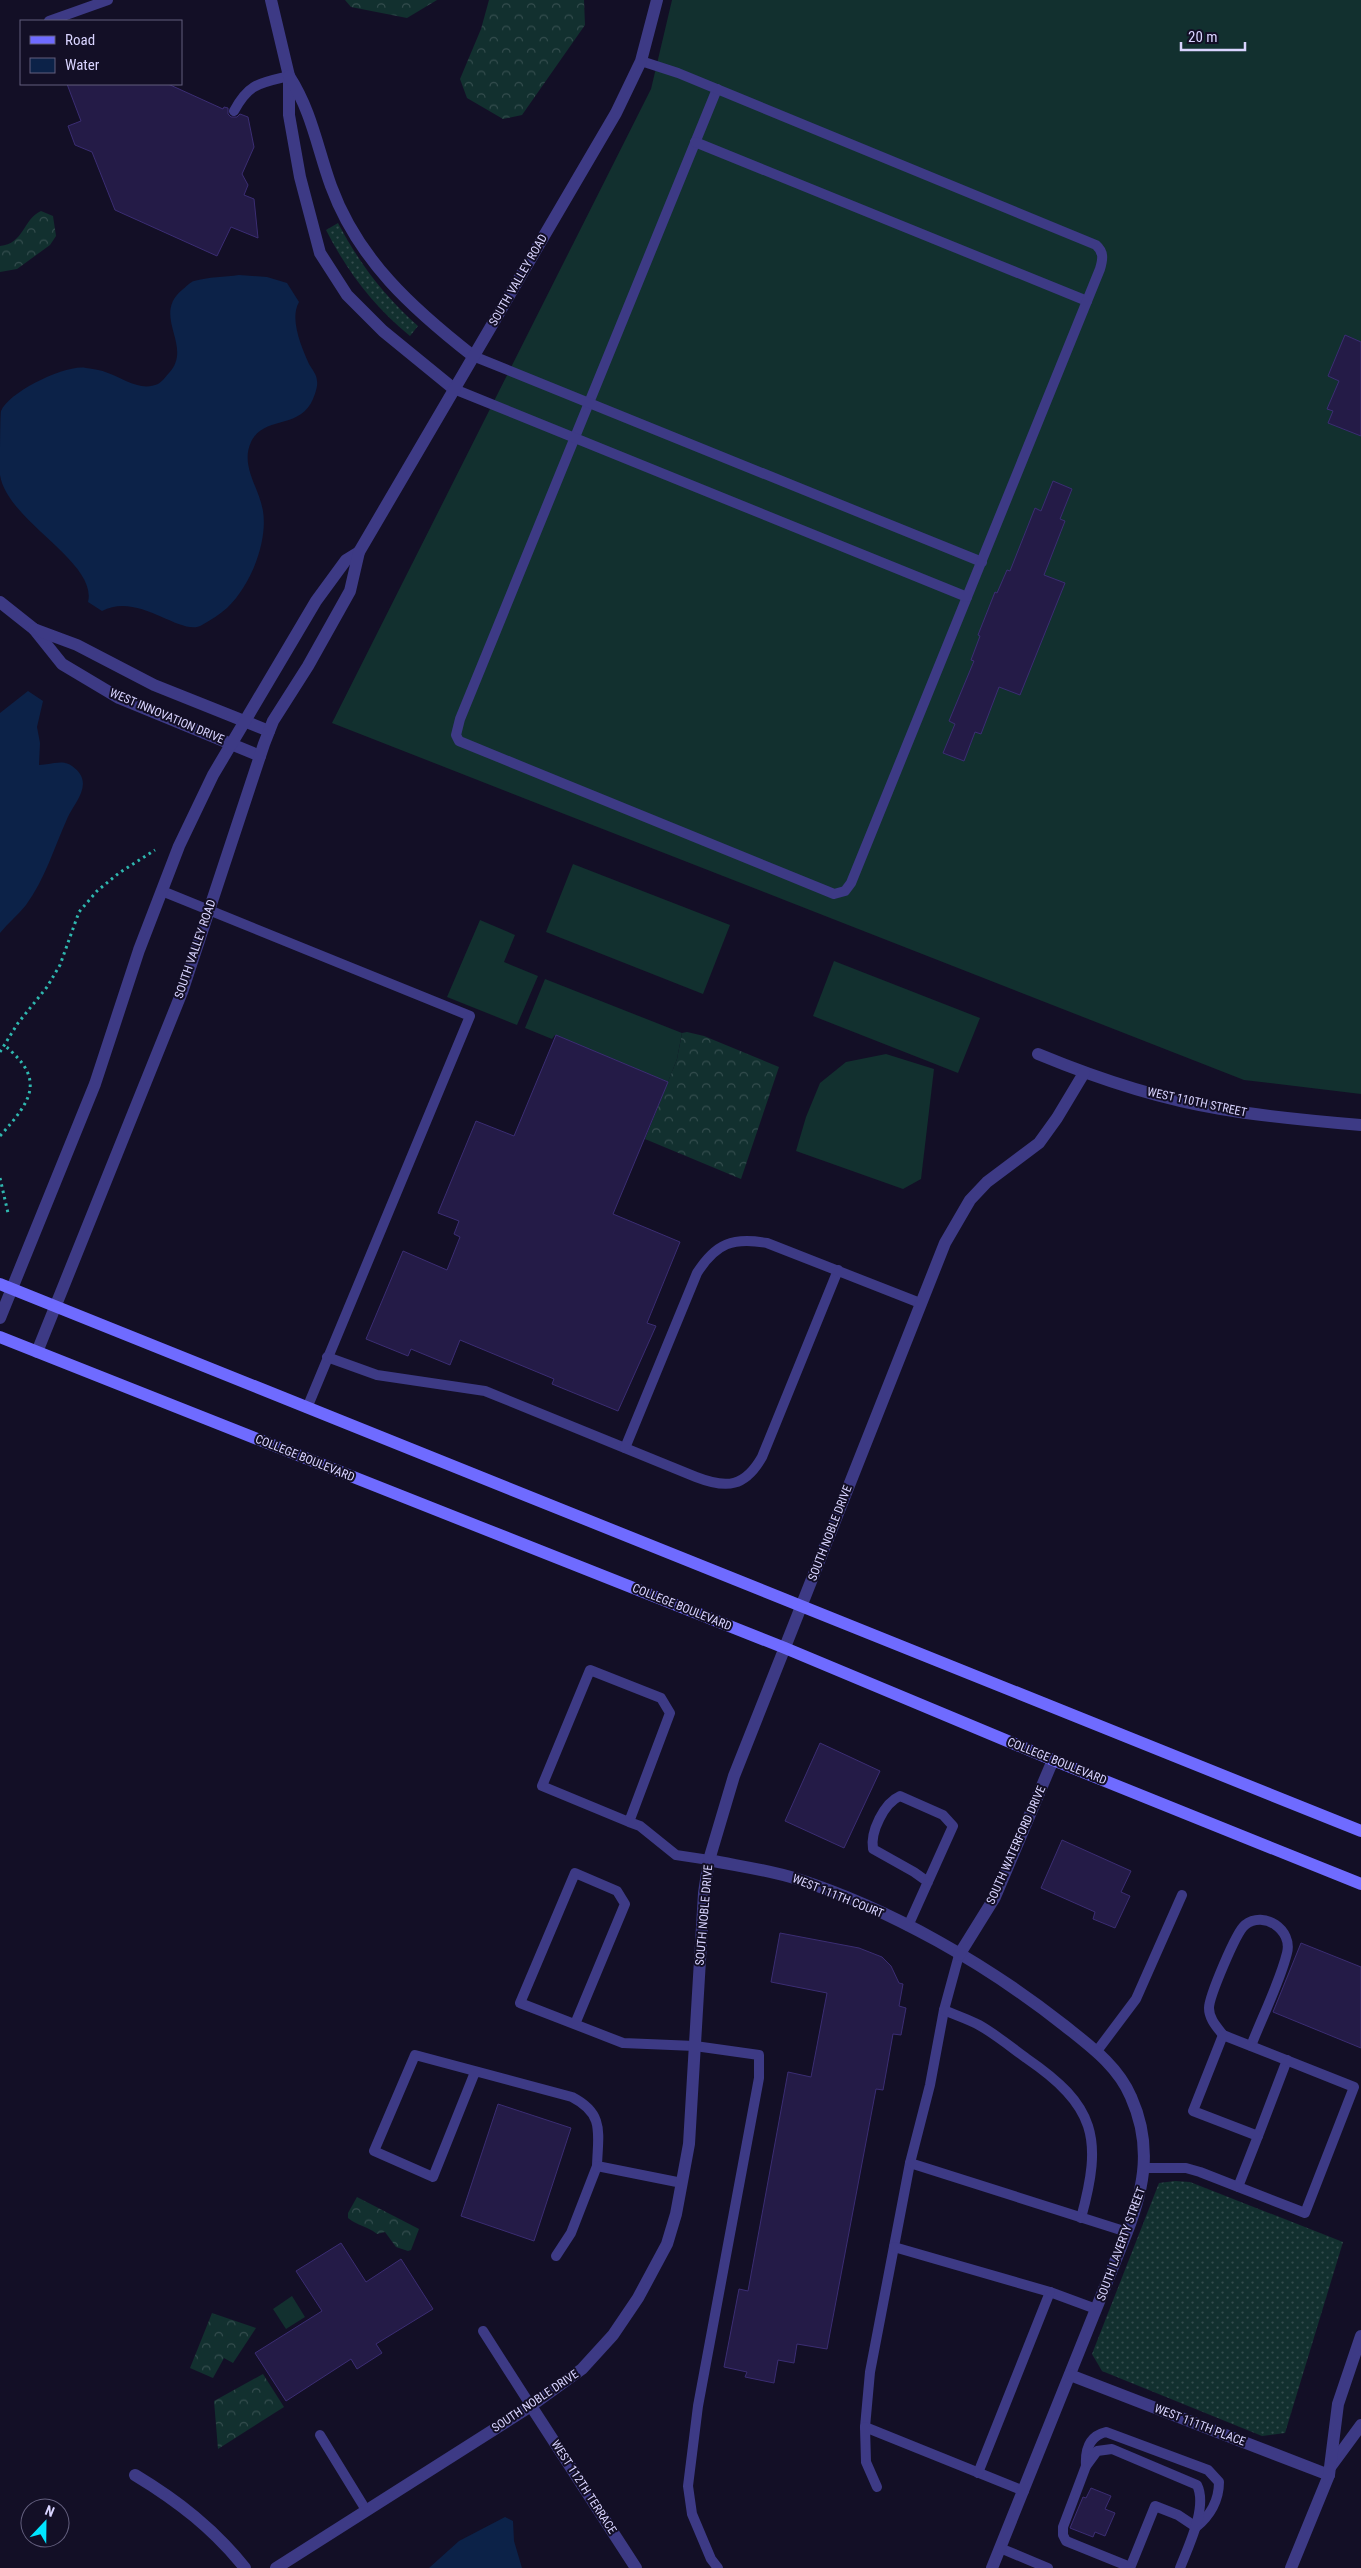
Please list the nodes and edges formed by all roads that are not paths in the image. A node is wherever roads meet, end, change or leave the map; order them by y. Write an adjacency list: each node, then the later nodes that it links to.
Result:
1 (108, 0): 4 (lane)
2 (271, 0): 6 (street)
3 (657, 0): 5 (street, SOUTH VALLEY ROAD)
4 (52, 20)
5 (641, 61): 7 (lane); 11 (street, SOUTH VALLEY ROAD)
6 (289, 76): 8 (lane); 11 (street); 12 (street)
7 (717, 89): 9 (lane); 10 (lane)
8 (234, 111)
9 (695, 142): 10 (lane); 13 (lane)
10 (1088, 300): 16 (lane)
11 (474, 356): 12 (street, SOUTH VALLEY ROAD); 13 (lane)
12 (454, 389): 14 (lane); 15 (street, SOUTH VALLEY ROAD)
13 (587, 402): 14 (lane); 16 (lane)
14 (574, 438): 17 (lane); 17 (lane)
15 (359, 552): 20 (street, SOUTH VALLEY ROAD); 21 (street, SOUTH VALLEY ROAD)
16 (982, 562): 17 (lane)
17 (967, 597)
18 (0, 602): 19 (street, WEST INNOVATION DRIVE)
19 (34, 630): 20 (street, WEST INNOVATION DRIVE); 22 (street, WEST INNOVATION DRIVE)
20 (246, 720): 21 (street, WEST INNOVATION DRIVE); 22 (street, SOUTH VALLEY ROAD)
21 (269, 731): 23 (street, SOUTH VALLEY ROAD)
22 (232, 743): 23 (street, WEST INNOVATION DRIVE); 24 (street, SOUTH VALLEY ROAD)
23 (260, 756): 25 (street, SOUTH VALLEY ROAD)
24 (162, 890): 25 (lane); 30 (street, SOUTH VALLEY ROAD)
25 (209, 909): 32 (street, SOUTH VALLEY ROAD); 36 (lane)
26 (1038, 1054): 27 (street, WEST 110TH STREET)
27 (1084, 1073): 28 (street, WEST 110TH STREET); 31 (street, SOUTH NOBLE DRIVE)
28 (1361, 1125)
29 (838, 1270): 31 (lane); 38 (lane); 38 (lane)
30 (6, 1286): 32 (main road); 33 (street, SOUTH VALLEY ROAD)
31 (920, 1303): 39 (street, SOUTH NOBLE DRIVE)
32 (55, 1306): 35 (street, SOUTH VALLEY ROAD); 37 (main road)
33 (0, 1318)
34 (0, 1337): 35 (main road, COLLEGE BOULEVARD)
35 (37, 1352): 40 (main road, COLLEGE BOULEVARD)
36 (327, 1357): 37 (lane); 38 (lane)
37 (307, 1408): 39 (main road)
38 (625, 1448)
39 (801, 1608): 40 (street, SOUTH NOBLE DRIVE); 43 (main road)
40 (785, 1648): 41 (main road, COLLEGE BOULEVARD); 44 (street, SOUTH NOBLE DRIVE)
41 (1053, 1760): 46 (main road, COLLEGE BOULEVARD); 49 (street, SOUTH WATERFORD DRIVE)
42 (629, 1822): 42 (lane); 44 (lane)
43 (1361, 1831)
44 (709, 1860): 48 (street, WEST 111TH COURT); 53 (street, SOUTH NOBLE DRIVE)
45 (928, 1882): 45 (lane); 48 (lane)
46 (1361, 1884)
47 (1182, 1895): 55 (lane)
48 (908, 1926): 49 (street, WEST 111TH COURT)
49 (959, 1954): 50 (lane); 55 (street, SOUTH LAVERTY STREET)
50 (944, 2010): 59 (lane); 64 (lane)
51 (575, 2024): 51 (lane); 53 (lane)
52 (1223, 2035): 54 (lane); 54 (lane); 58 (lane)
53 (695, 2046): 62 (street, SOUTH NOBLE DRIVE); 89 (lane)
54 (1251, 2046): 56 (lane)
55 (1097, 2051): 61 (street, SOUTH LAVERTY STREET)
56 (1287, 2060): 58 (lane); 63 (lane)
57 (475, 2072): 57 (lane); 60 (lane)
58 (1258, 2136): 63 (lane)
59 (910, 2163): 64 (lane); 66 (lane)
60 (597, 2166): 62 (lane); 67 (lane)
61 (1145, 2168): 63 (lane); 65 (street, SOUTH LAVERTY STREET)
62 (682, 2182): 73 (street, SOUTH NOBLE DRIVE)
63 (1238, 2187)
64 (1081, 2218): 65 (lane)
65 (1127, 2232): 69 (street, SOUTH LAVERTY STREET)
66 (894, 2247): 68 (lane); 75 (lane)
67 (556, 2256)
68 (1050, 2292): 69 (lane); 79 (lane)
69 (1096, 2310): 72 (street, SOUTH LAVERTY STREET)
70 (483, 2331): 73 (lane)
71 (1361, 2336): 78 (street)
72 (1070, 2375): 78 (street, WEST 111TH PLACE); 82 (street, SOUTH LAVERTY STREET)
73 (531, 2406): 83 (street, SOUTH NOBLE DRIVE); 88 (street, WEST 112TH TERRACE)
74 (1361, 2425): 78 (street)
75 (865, 2427): 79 (lane); 81 (lane)
76 (320, 2435): 83 (lane)
77 (1086, 2466): 84 (lane); 84 (lane); 92 (lane)
78 (1330, 2470): 94 (street)
79 (978, 2473): 82 (lane)
80 (135, 2475): 86 (street)
81 (877, 2487)
82 (1024, 2491): 85 (street, SOUTH LAVERTY STREET)
83 (366, 2510): 87 (street, SOUTH NOBLE DRIVE)
84 (1196, 2527): 92 (lane); 93 (lane)
85 (1000, 2548): 90 (street, SOUTH LAVERTY STREET); 91 (lane)
86 (245, 2568)
87 (276, 2568)
88 (636, 2568)
89 (718, 2568)
90 (992, 2568)
91 (1048, 2568)
92 (1130, 2568)
93 (1180, 2568)
94 (1292, 2568)

